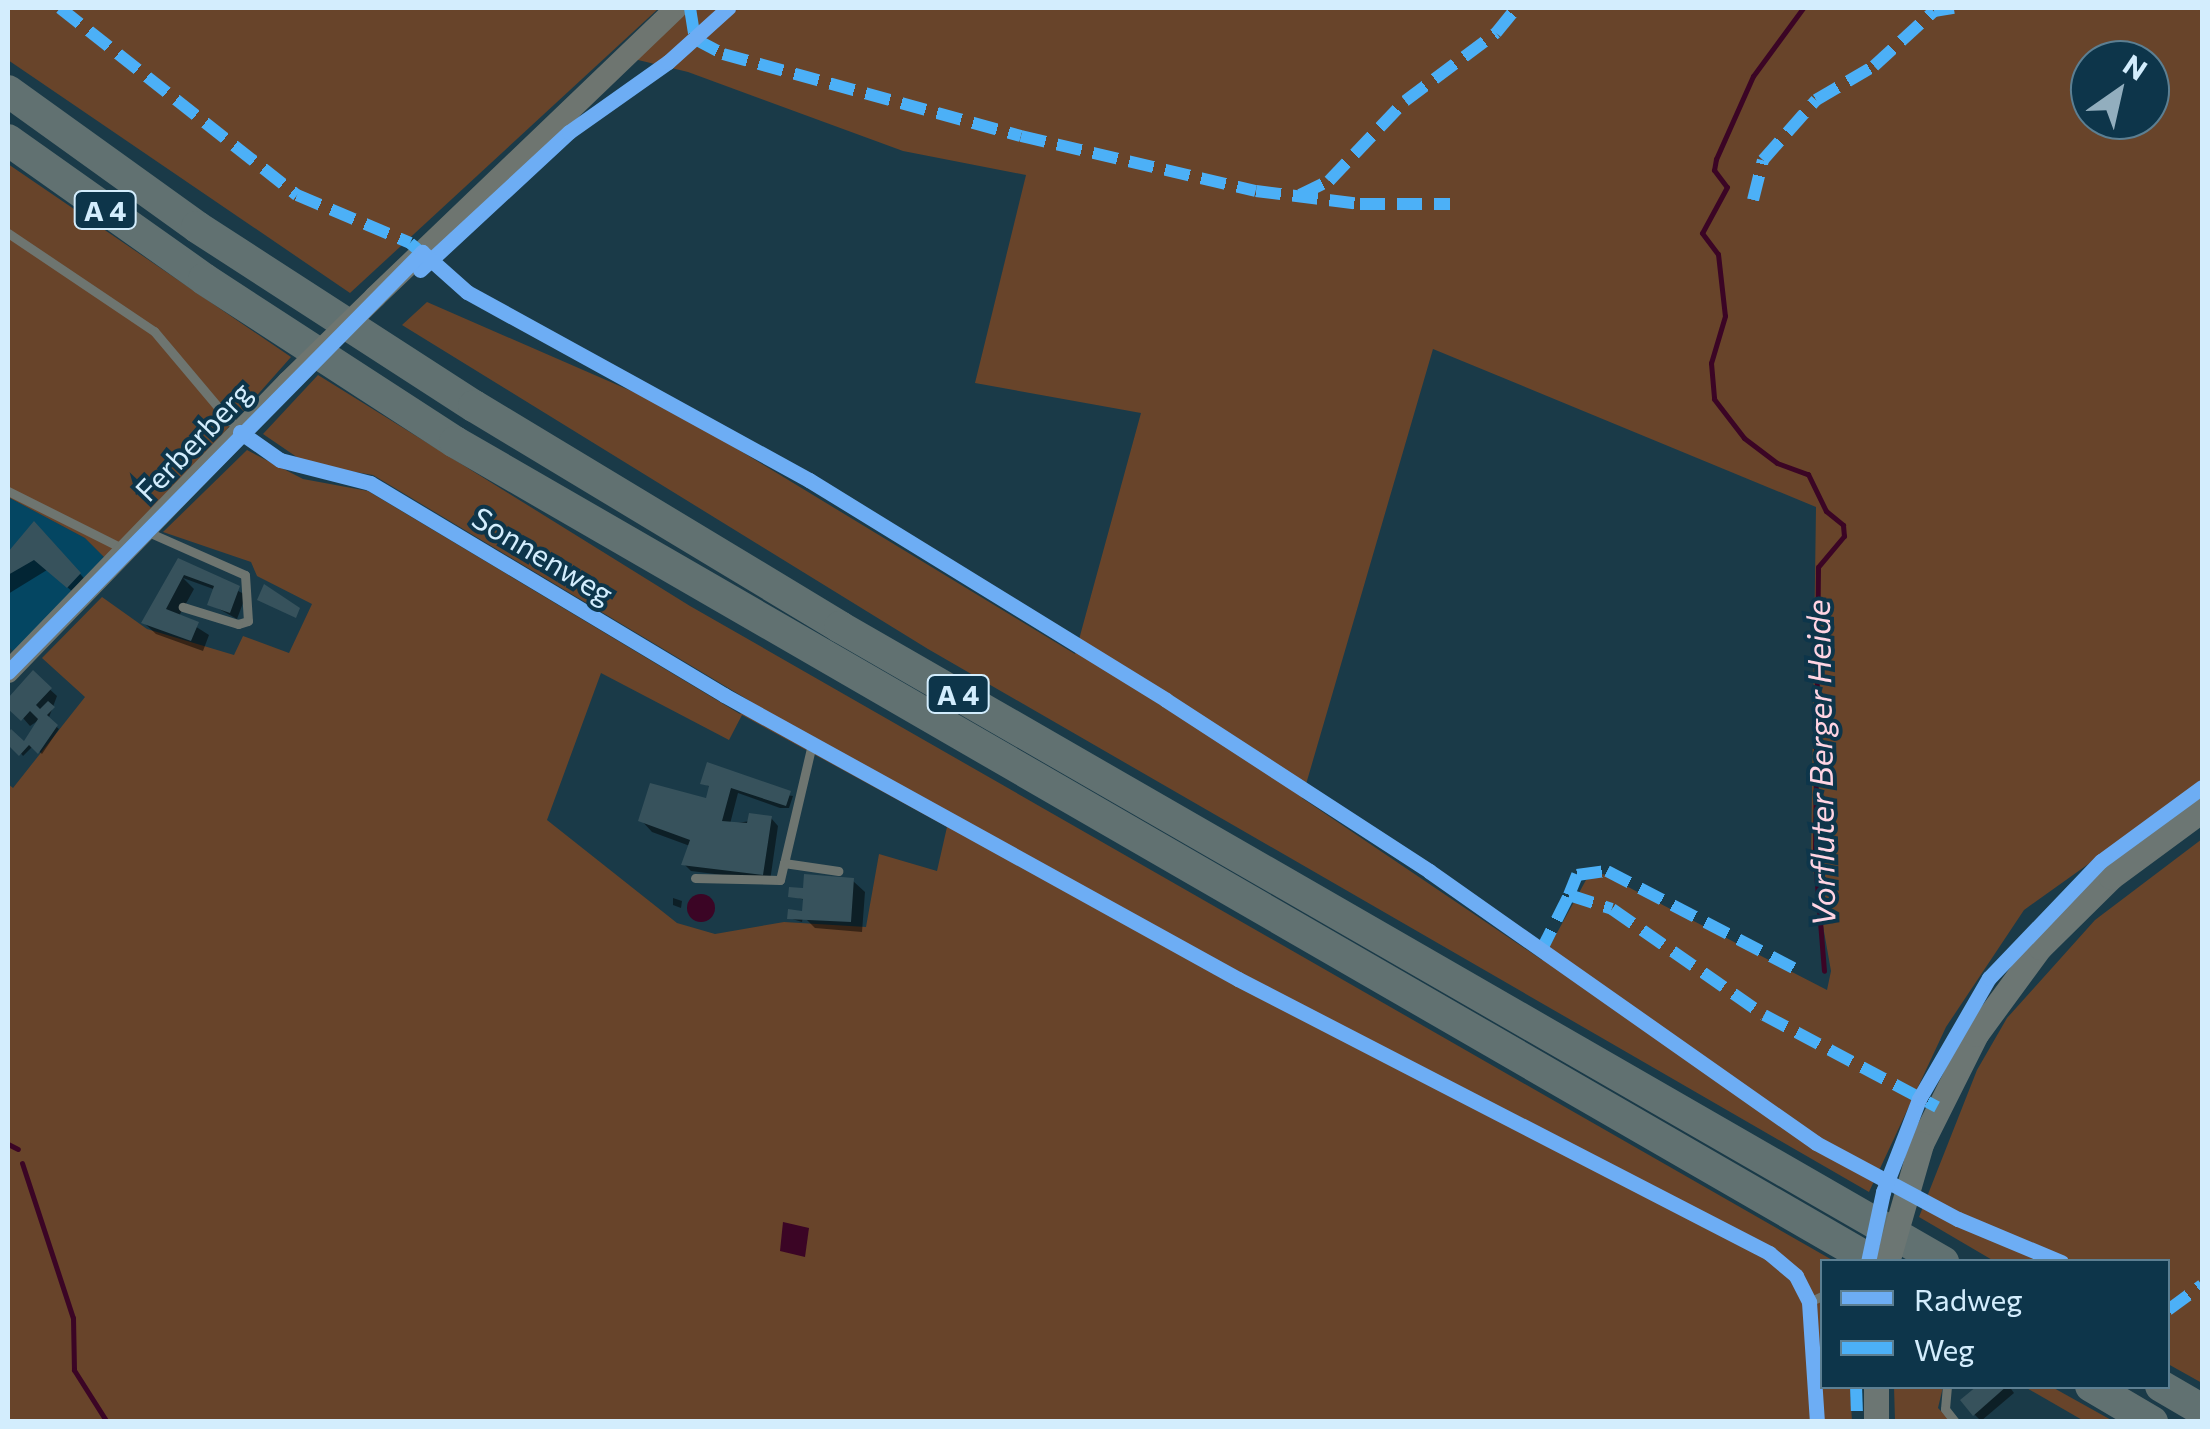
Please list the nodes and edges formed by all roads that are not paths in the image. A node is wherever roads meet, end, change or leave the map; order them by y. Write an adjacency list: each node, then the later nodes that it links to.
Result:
1 (676, 8): 5 (street, Ferberberg, bridge)
2 (8, 91): 17 (highway, A 4)
3 (8, 140): 15 (highway, A 4)
4 (8, 233): 5 (lane, Sonnenweg)
5 (240, 432): 7 (street, Ferberberg); 12 (lane, Sonnenweg)
6 (8, 491): 8 (lane)
7 (146, 530): 8 (street, Ferberberg); 9 (lane)
8 (126, 550): 10 (street, Ferberberg)
9 (183, 607)
10 (8, 672)
11 (2202, 810): 16 (main road, bridge)
12 (784, 864): 13 (lane); 14 (lane)
13 (838, 871)
14 (695, 878)
15 (1869, 1259)
16 (1888, 1259)
17 (1938, 1259)
18 (1820, 1297): 24 (lane)
19 (1876, 1389): 25 (main road)
20 (1947, 1389): 26 (lane)
21 (2096, 1389): 27 (highway)
22 (2166, 1389): 23 (highway)
23 (2202, 1410)
24 (1817, 1422)
25 (1876, 1422)
26 (1955, 1422)
27 (2152, 1422)

